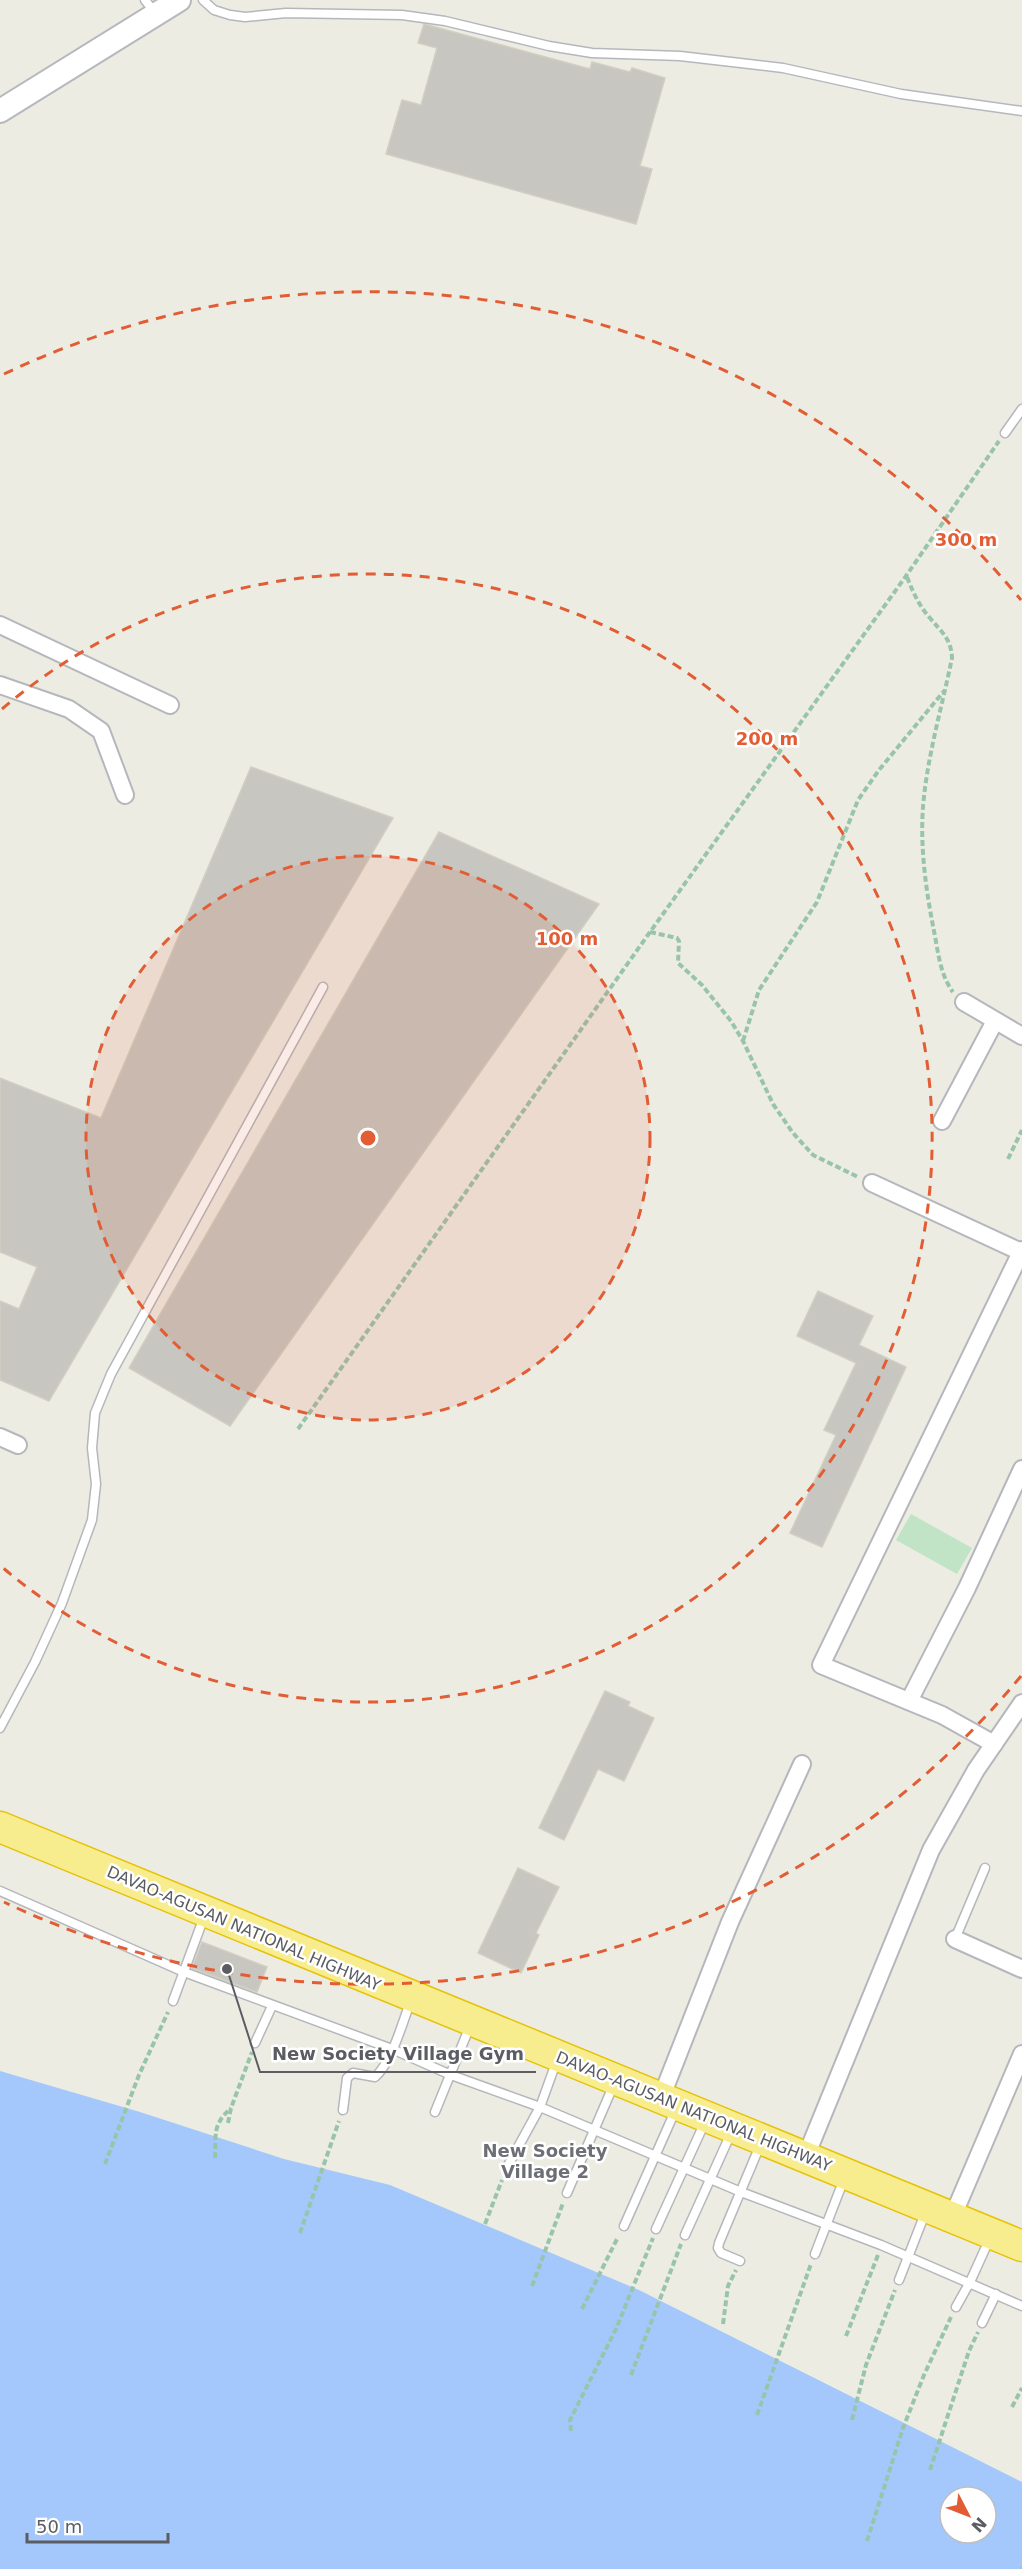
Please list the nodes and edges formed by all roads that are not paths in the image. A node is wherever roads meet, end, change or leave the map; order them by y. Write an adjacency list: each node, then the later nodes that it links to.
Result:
1 (179, 0): 3 (street)
2 (203, 0): 5 (lane)
3 (151, 7): 4 (street)
4 (0, 111)
5 (1022, 111)
6 (1022, 409): 7 (lane)
7 (1005, 433)
8 (0, 626): 10 (street)
9 (0, 685): 11 (street)
10 (171, 705)
11 (125, 795)
12 (322, 987): 24 (lane)
13 (964, 1002): 14 (street)
14 (995, 1021): 15 (street); 16 (street)
15 (1022, 1036)
16 (942, 1121)
17 (872, 1183): 18 (street)
18 (1022, 1251): 22 (street)
19 (0, 1437): 20 (street)
20 (18, 1445)
21 (1022, 1469): 22 (street)
22 (909, 1701): 25 (street)
23 (1022, 1703): 25 (street)
24 (0, 1728)
25 (994, 1743): 52 (street)
26 (802, 1764): 44 (street)
27 (0, 1827): 30 (highway, DAVAO-AGUSAN NATIONAL HIGHWAY)
28 (985, 1869): 31 (lane)
29 (0, 1891): 33 (lane)
30 (206, 1912): 33 (lane); 34 (highway, DAVAO-AGUSAN NATIONAL HIGHWAY)
31 (955, 1939): 32 (street)
32 (1022, 1969)
33 (184, 1972): 35 (lane); 36 (lane)
34 (412, 1998): 37 (highway, DAVAO-AGUSAN NATIONAL HIGHWAY); 39 (lane)
35 (173, 2001)
36 (272, 2006): 38 (lane); 39 (lane)
37 (471, 2021): 41 (highway, DAVAO-AGUSAN NATIONAL HIGHWAY); 42 (lane)
38 (255, 2043)
39 (392, 2049): 42 (lane); 46 (lane)
40 (1022, 2054): 59 (street)
41 (558, 2056): 43 (highway, DAVAO-AGUSAN NATIONAL HIGHWAY); 45 (lane)
42 (451, 2075): 45 (lane); 47 (lane)
43 (616, 2079): 44 (highway, DAVAO-AGUSAN NATIONAL HIGHWAY); 49 (lane)
44 (670, 2101): 48 (highway, DAVAO-AGUSAN NATIONAL HIGHWAY); 51 (lane)
45 (540, 2108): 49 (lane); 54 (lane)
46 (343, 2110)
47 (435, 2112)
48 (721, 2121): 50 (highway, DAVAO-AGUSAN NATIONAL HIGHWAY); 53 (lane); 56 (lane)
49 (595, 2131): 51 (lane); 58 (lane)
50 (762, 2138): 52 (highway, DAVAO-AGUSAN NATIONAL HIGHWAY); 57 (lane)
51 (656, 2156): 53 (lane); 61 (lane)
52 (806, 2156): 55 (highway, DAVAO-AGUSAN NATIONAL HIGHWAY)
53 (684, 2168): 56 (lane); 62 (lane)
54 (506, 2169)
55 (846, 2172): 59 (highway, DAVAO-AGUSAN NATIONAL HIGHWAY); 60 (lane)
56 (710, 2178): 57 (lane); 64 (lane)
57 (741, 2192): 60 (lane); 68 (lane)
58 (567, 2193)
59 (940, 2212): 63 (highway, DAVAO-AGUSAN NATIONAL HIGHWAY); 67 (lane)
60 (826, 2224): 66 (lane); 67 (lane)
61 (624, 2226)
62 (656, 2229)
63 (992, 2234): 65 (highway, DAVAO-AGUSAN NATIONAL HIGHWAY); 70 (lane)
64 (685, 2235)
65 (1022, 2246)
66 (815, 2254)
67 (908, 2257): 69 (lane); 70 (lane)
68 (740, 2261)
69 (898, 2280)
70 (970, 2282): 71 (lane); 73 (lane)
71 (996, 2294): 72 (lane); 74 (lane)
72 (1022, 2306)
73 (956, 2307)
74 (982, 2323)

